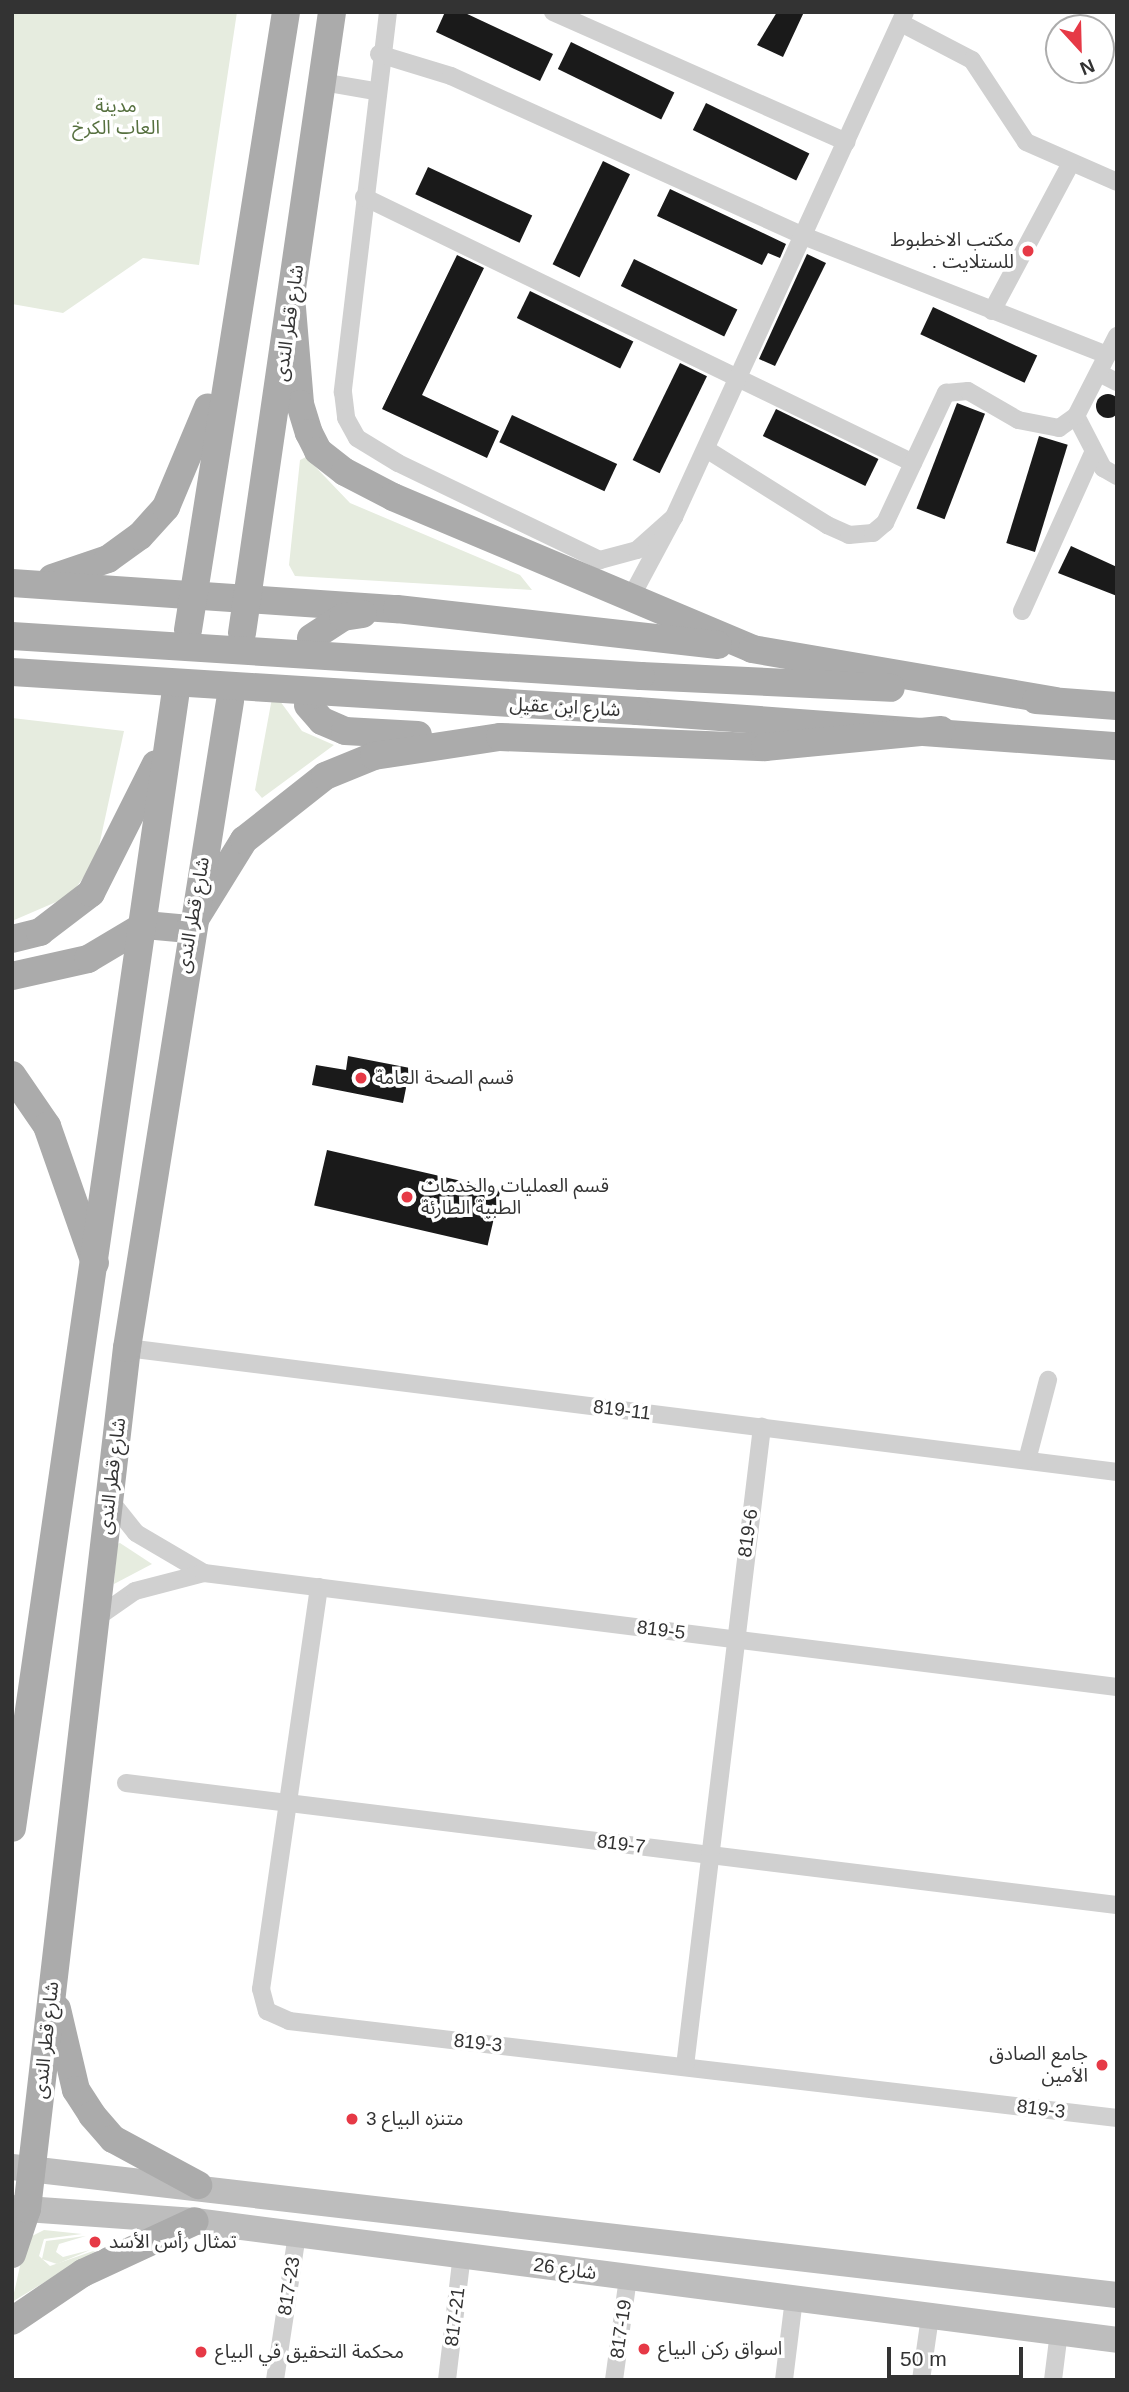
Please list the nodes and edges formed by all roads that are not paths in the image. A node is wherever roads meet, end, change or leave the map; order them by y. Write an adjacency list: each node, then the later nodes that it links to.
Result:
1 (286, 12): 16 (main road)
2 (332, 12): 7 (main road, شارع قطر الندى)
3 (388, 12): 6 (street)
4 (553, 12): 9 (street)
5 (903, 18): 9 (street); 10 (street)
6 (379, 54): 8 (street); 13 (street)
7 (323, 82): 8 (street); 14 (main road, شارع قطر الندى)
8 (375, 91): 12 (street)
9 (846, 142): 13 (street)
10 (1070, 165): 11 (street); 15 (street)
11 (1117, 182)
12 (364, 197): 20 (street); 27 (street)
13 (801, 235): 15 (street); 20 (street)
14 (292, 308): 30 (main road); 31 (main road, شارع قطر الندى)
15 (992, 311): 18 (street)
16 (233, 335): 28 (main road); 29 (main road)
17 (1117, 336): 18 (street)
18 (1107, 355): 19 (street)
19 (1099, 373): 21 (street); 22 (street)
20 (734, 377): 23 (street); 25 (street)
21 (1117, 382)
22 (1076, 416): 24 (street); 25 (street)
23 (706, 449): 25 (street); 27 (street)
24 (1093, 453): 26 (street); 33 (street)
25 (913, 463)
26 (1117, 476)
27 (674, 517): 30 (street)
28 (19, 583): 29 (main road)
29 (194, 595): 31 (main road); 34 (main road)
30 (630, 599): 38 (main road)
31 (248, 600): 32 (main road); 35 (main road, شارع قطر الندى)
32 (397, 609): 37 (main road); 38 (main road)
33 (1022, 611)
34 (188, 630)
35 (242, 634)
36 (12, 636): 42 (main road, شارع ابن عقيل, bridge)
37 (311, 638)
38 (752, 649): 42 (main road)
39 (12, 673): 45 (main road, شارع ابن عقيل, bridge)
40 (175, 697): 46 (main road)
41 (230, 701): 50 (main road, شارع قطر الندى)
42 (1055, 701): 44 (main road, شارع ابن عقيل)
43 (308, 705): 47 (main road)
44 (1117, 706)
45 (941, 730): 47 (main road); 48 (main road, شارع ابن عقيل)
46 (168, 736): 49 (main road); 51 (main road)
47 (500, 737): 50 (main road)
48 (1117, 746)
49 (145, 925): 50 (main road); 52 (main road); 54 (main road)
50 (189, 929): 55 (main road, شارع قطر الندى)
51 (12, 939)
52 (12, 976)
53 (12, 1075): 54 (main road)
54 (97, 1270): 68 (main road)
55 (127, 1348): 57 (street, 819-11); 60 (main road, شارع قطر الندى)
56 (1048, 1380): 58 (street)
57 (762, 1427): 58 (street, 819-11); 64 (street, 819-6)
58 (1027, 1460): 59 (street, 819-11)
59 (1117, 1472)
60 (109, 1499): 61 (street, 819-5); 63 (main road, شارع قطر الندى)
61 (204, 1573): 62 (street, 819-5); 63 (street, 819-5)
62 (319, 1587): 64 (street, 819-5); 67 (street, 819-3)
63 (95, 1619): 71 (main road, شارع قطر الندى)
64 (734, 1639): 65 (street, 819-5); 69 (street, 819-6)
65 (1117, 1687)
66 (126, 1783): 67 (street, 819-7)
67 (287, 1803): 69 (street, 819-7); 72 (street, 819-3)
68 (12, 1828)
69 (706, 1854): 70 (street, 819-7); 72 (street, 819-6)
70 (1117, 1905)
71 (52, 1984): 74 (main road, شارع قطر الندى); 75 (main road)
72 (685, 2066): 73 (street, 819-3)
73 (1117, 2118)
74 (22, 2168): 75 (main road, شارع 26); 76 (main road, شارع قطر الندى)
75 (198, 2185): 82 (main road, شارع 26)
76 (19, 2209): 77 (main road, شارع 26); 79 (main road, شارع قطر الندى)
77 (194, 2221): 78 (main road, شارع 26); 85 (main road)
78 (297, 2234): 80 (main road, شارع 26); 88 (street, 817-23)
79 (12, 2254)
80 (462, 2254): 81 (main road, شارع 26); 89 (street, 817-21)
81 (628, 2278): 83 (main road, شارع 26); 90 (street, 817-19)
82 (1117, 2295)
83 (794, 2298): 84 (main road, شارع 26); 91 (street)
84 (930, 2317): 86 (main road, شارع 26); 92 (street)
85 (12, 2320)
86 (1059, 2332): 87 (main road, شارع 26); 93 (street)
87 (1117, 2340)
88 (275, 2380)
89 (447, 2380)
90 (614, 2380)
91 (784, 2380)
92 (921, 2380)
93 (1053, 2380)

